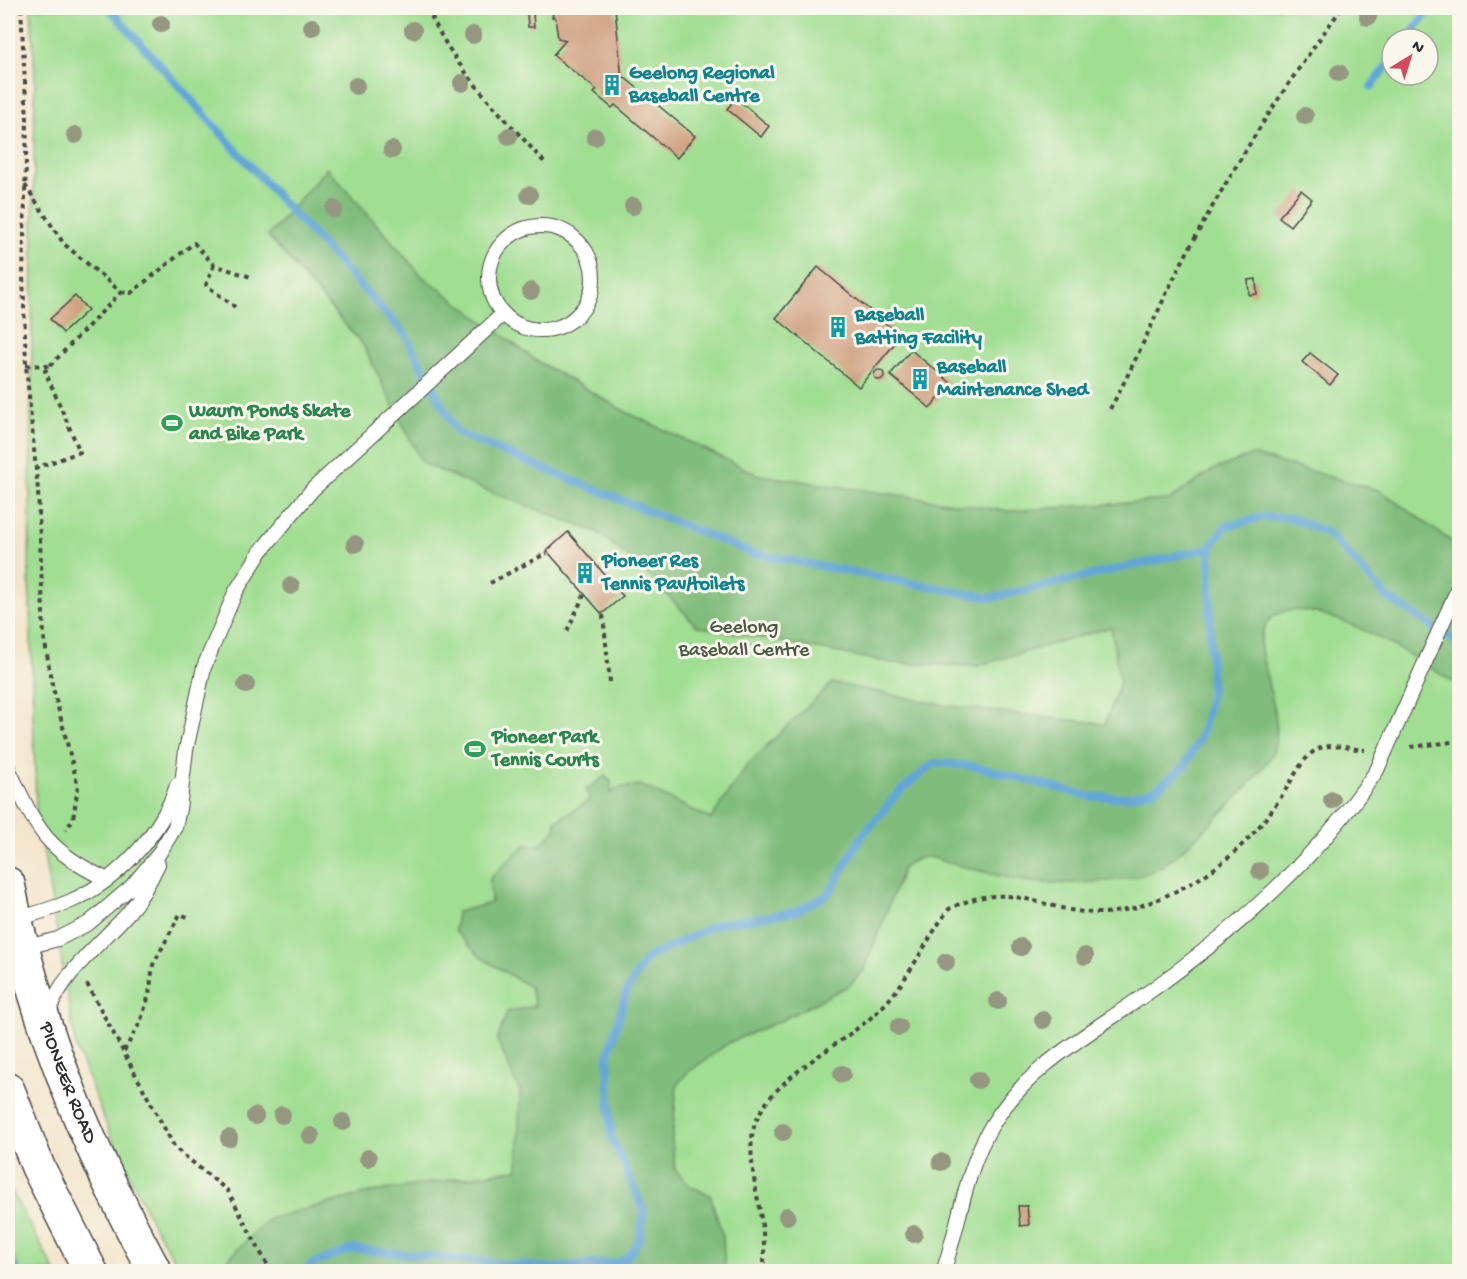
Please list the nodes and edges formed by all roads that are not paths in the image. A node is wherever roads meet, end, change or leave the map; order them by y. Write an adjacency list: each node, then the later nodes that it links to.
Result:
1 (503, 314): 1 (lane); 3 (lane)
2 (1460, 584): 13 (lane)
3 (184, 763): 5 (lane); 6 (lane)
4 (8, 768): 6 (lane)
5 (175, 827): 8 (lane); 9 (lane)
6 (106, 879): 8 (lane)
7 (8, 884): 8 (main road, PIONEER ROAD)
8 (13, 934): 9 (main road, PIONEER ROAD)
9 (45, 1031): 12 (main road, PIONEER ROAD)
10 (8, 1090): 11 (main road)
11 (91, 1272)
12 (155, 1272)
13 (943, 1272)

